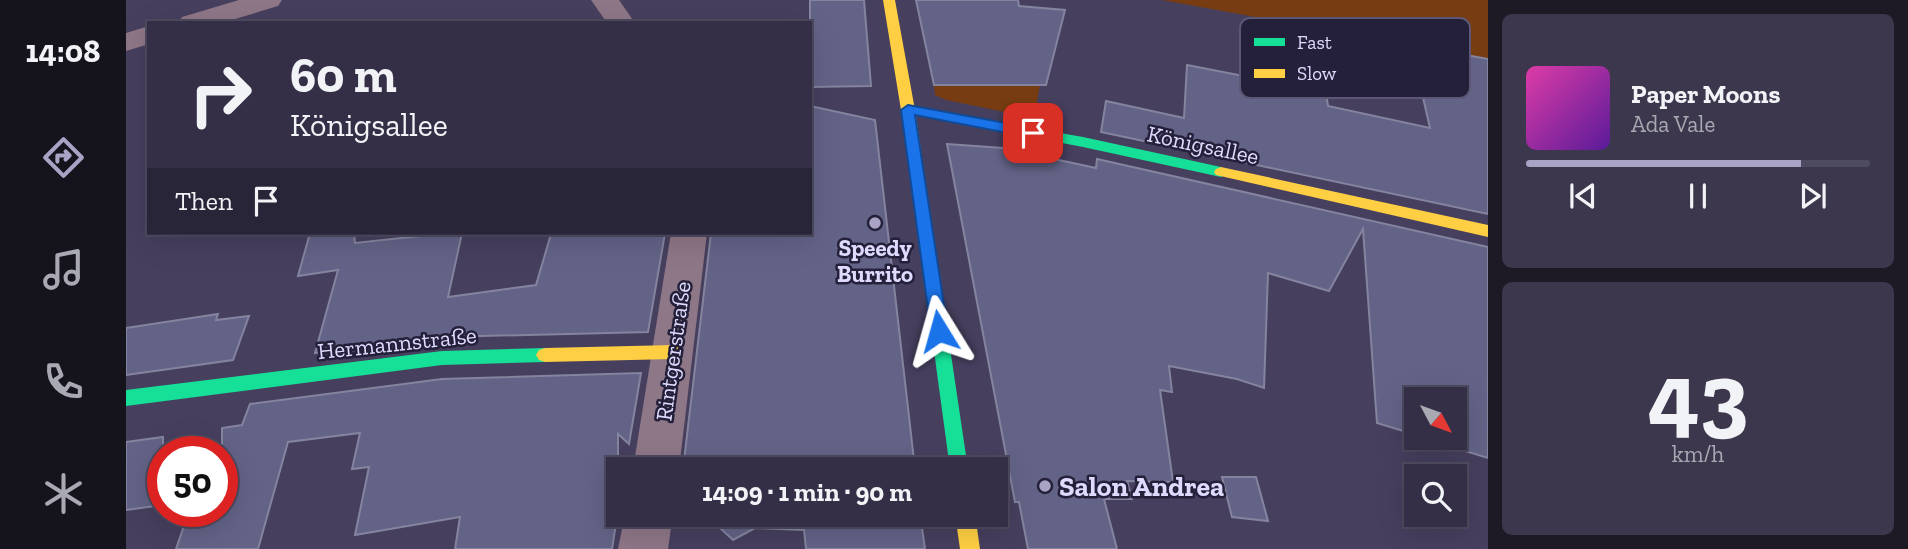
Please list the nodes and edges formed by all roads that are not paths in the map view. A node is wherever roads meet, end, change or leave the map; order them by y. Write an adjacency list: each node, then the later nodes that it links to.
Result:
1 (268, 0): 4 (street)
2 (605, 0): 5 (street)
3 (888, 0): 8 (street)
4 (199, 21)
5 (620, 21)
6 (147, 37): 7 (street)
7 (126, 42)
8 (908, 110): 9 (street, Königsallee); 14 (street)
9 (1488, 231)
10 (690, 235): 11 (street, Rintgerstraße)
11 (674, 352): 12 (street, Hermannstraße); 13 (street, Rintgerstraße)
12 (126, 398)
13 (658, 457)
14 (957, 457)
15 (647, 527): 17 (street)
16 (967, 527): 18 (street)
17 (643, 549)
18 (970, 549)

